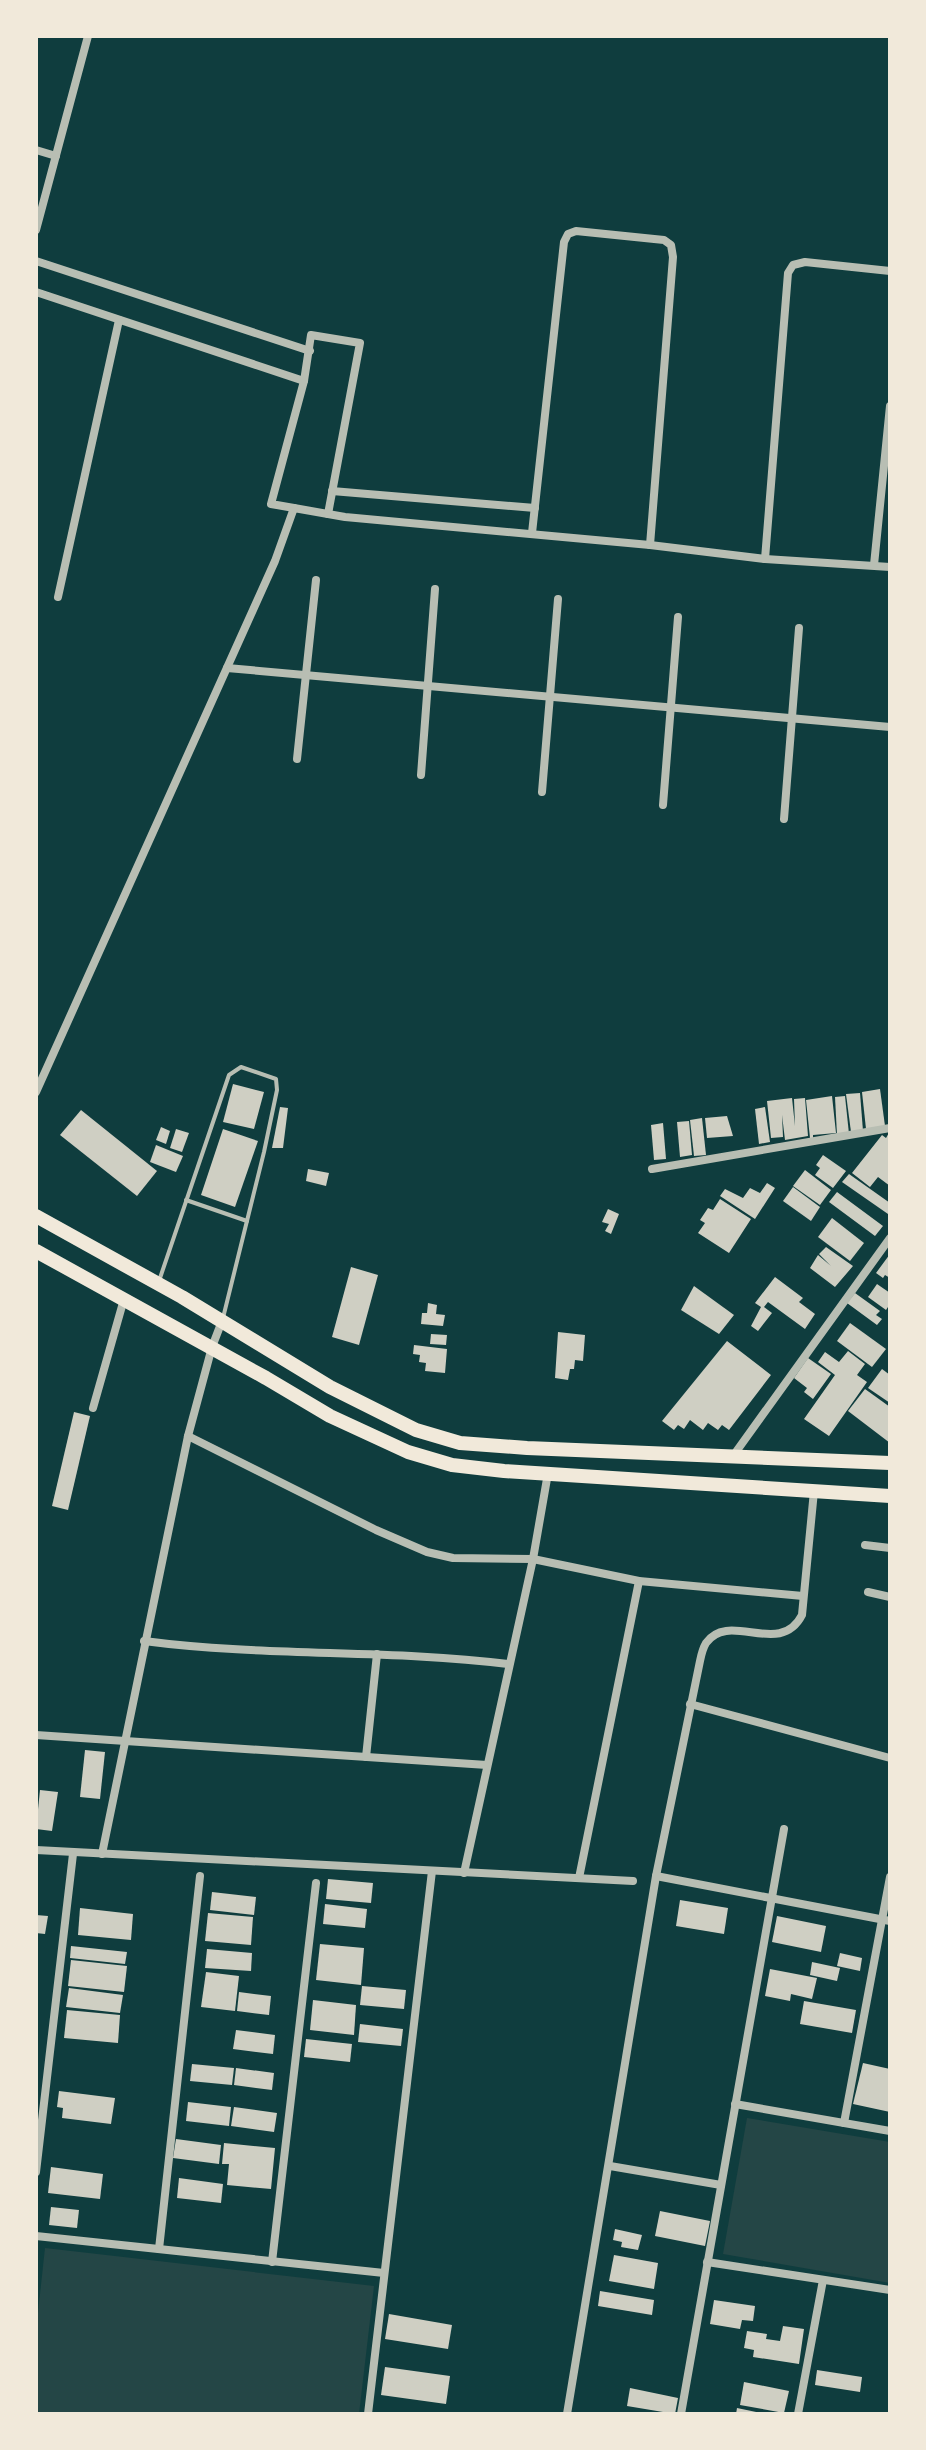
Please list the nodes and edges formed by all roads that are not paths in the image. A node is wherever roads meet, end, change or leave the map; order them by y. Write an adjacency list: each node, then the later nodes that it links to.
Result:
1 (88, 36): 3 (street)
2 (36, 150): 3 (street)
3 (56, 156): 4 (street)
4 (36, 230)
5 (36, 261): 9 (street)
6 (890, 271): 19 (street)
7 (36, 292): 8 (street)
8 (119, 320): 10 (street); 24 (street)
9 (310, 351): 10 (street); 13 (street)
10 (304, 381): 14 (street)
11 (890, 406): 12 (street)
12 (889, 428): 20 (street)
13 (332, 491): 15 (street); 16 (street)
14 (294, 508): 16 (street); 28 (street)
15 (535, 508): 17 (street); 18 (street)
16 (328, 514): 17 (street)
17 (532, 533): 18 (street)
18 (650, 545): 19 (street)
19 (765, 559): 20 (street)
20 (874, 565): 21 (street)
21 (890, 567)
22 (316, 580): 29 (street)
23 (435, 589): 30 (street)
24 (58, 597)
25 (558, 599): 31 (street)
26 (678, 617): 32 (street)
27 (799, 628): 33 (street)
28 (227, 668): 29 (street); 40 (street)
29 (307, 675): 30 (street); 35 (street)
30 (429, 684): 31 (street); 36 (street)
31 (551, 696): 32 (street); 37 (street)
32 (670, 707): 33 (street); 38 (street)
33 (793, 718): 34 (street); 39 (street)
34 (890, 727)
35 (297, 759)
36 (421, 775)
37 (542, 792)
38 (663, 805)
39 (784, 819)
40 (36, 1092)
41 (890, 1128): 42 (street)
42 (652, 1169)
43 (186, 1200): 45 (lane); 45 (lane); 48 (lane)
44 (36, 1216): 48 (main road)
45 (247, 1221): 50 (lane)
46 (890, 1238): 54 (street)
47 (36, 1251): 49 (main road)
48 (158, 1283): 50 (main road)
49 (124, 1299): 51 (main road); 52 (street)
50 (222, 1321): 51 (street); 54 (main road)
51 (212, 1347): 53 (street); 56 (main road)
52 (93, 1408)
53 (188, 1436): 61 (street); 66 (street)
54 (733, 1456): 55 (main road)
55 (890, 1463)
56 (548, 1473): 57 (main road); 61 (street)
57 (814, 1490): 58 (main road); 64 (street)
58 (890, 1496)
59 (865, 1545): 60 (street)
60 (890, 1548)
61 (533, 1559): 62 (street); 68 (street)
62 (639, 1581): 64 (street); 84 (street)
63 (868, 1592): 65 (street)
64 (803, 1596): 69 (street)
65 (890, 1597)
66 (144, 1641): 67 (street); 71 (street)
67 (377, 1654): 68 (street); 72 (street)
68 (508, 1664): 74 (street)
69 (690, 1704): 73 (street); 82 (street)
70 (36, 1735): 71 (street)
71 (125, 1740): 72 (street); 78 (street)
72 (366, 1757): 74 (street)
73 (890, 1758)
74 (487, 1765): 80 (street)
75 (784, 1829): 87 (street)
76 (36, 1850): 77 (street)
77 (73, 1854): 78 (street); 93 (street)
78 (102, 1854): 79 (street)
79 (432, 1871): 80 (street); 99 (street)
80 (464, 1873): 84 (street)
81 (200, 1876): 96 (street)
82 (656, 1876): 87 (street); 92 (street)
83 (890, 1877): 88 (street)
84 (579, 1878): 85 (street)
85 (633, 1881)
86 (316, 1883): 97 (street)
87 (771, 1898): 88 (street); 89 (street)
88 (886, 1920): 90 (street)
89 (735, 2104): 90 (street); 94 (street)
90 (844, 2123): 91 (street)
91 (890, 2131)
92 (610, 2166): 94 (street); 103 (street)
93 (36, 2172)
94 (721, 2185): 98 (street)
95 (36, 2236): 96 (street)
96 (159, 2249): 97 (street)
97 (272, 2262): 99 (street)
98 (707, 2262): 100 (street); 104 (street)
99 (384, 2273): 102 (street)
100 (823, 2280): 101 (street); 105 (street)
101 (890, 2290)
102 (368, 2414)
103 (567, 2414)
104 (681, 2414)
105 (798, 2414)

